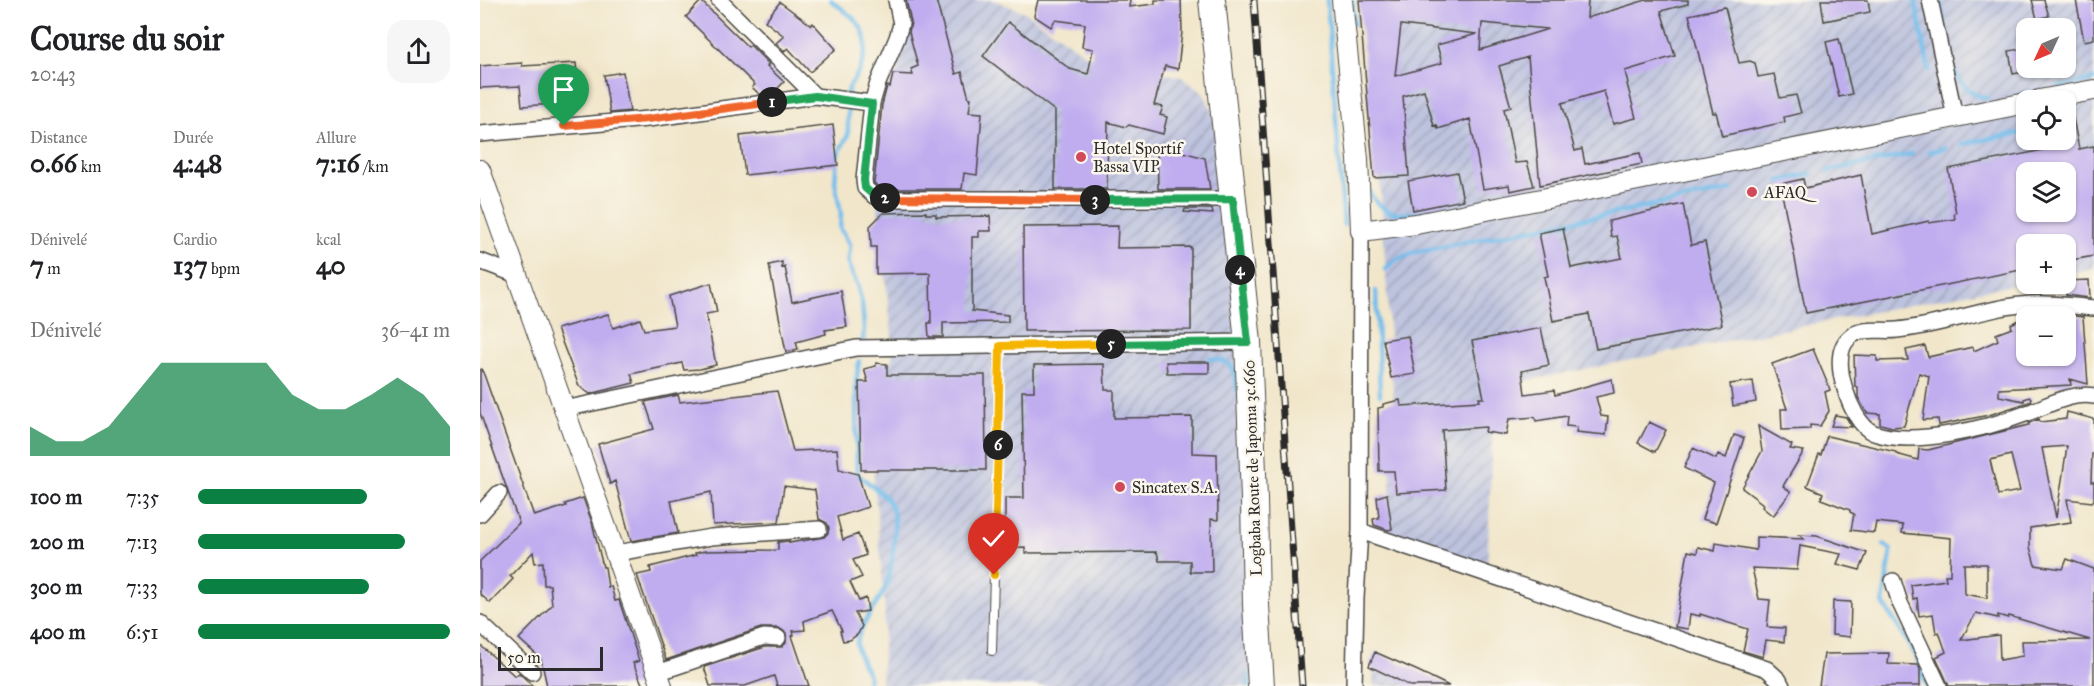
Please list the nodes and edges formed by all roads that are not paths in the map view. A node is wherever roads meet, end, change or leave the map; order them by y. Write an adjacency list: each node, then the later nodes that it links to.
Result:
1 (719, 0): 8 (street)
2 (896, 0): 9 (street)
3 (1212, 0): 14 (main road, Logbaba Route de Japoma 3c.660)
4 (1342, 0): 15 (street)
5 (1930, 0): 11 (street)
6 (2094, 90): 7 (street)
7 (2076, 93)
8 (815, 96): 9 (street); 12 (street)
9 (872, 104): 14 (street)
10 (2016, 105): 11 (street)
11 (1955, 117): 15 (street)
12 (480, 134)
13 (480, 170): 17 (street)
14 (1233, 199): 19 (main road, Logbaba Route de Japoma 3c.660)
15 (1361, 231): 26 (street)
16 (480, 261): 17 (street)
17 (517, 275): 22 (street)
18 (2094, 308): 21 (street)
19 (1248, 342): 20 (street); 34 (main road, Logbaba Route de Japoma 3c.660)
20 (1000, 346): 22 (street); 31 (lane)
21 (2094, 396)
22 (564, 409): 27 (street)
23 (499, 493): 24 (street)
24 (480, 514)
25 (819, 529): 27 (street)
26 (1360, 531): 35 (street); 36 (street)
27 (616, 553): 33 (street)
28 (1893, 581): 37 (street)
29 (480, 622): 32 (street)
30 (778, 638): 33 (street)
31 (992, 651)
32 (532, 672)
33 (659, 679)
34 (1261, 686)
35 (1354, 686)
36 (1782, 686)
37 (1939, 686)

